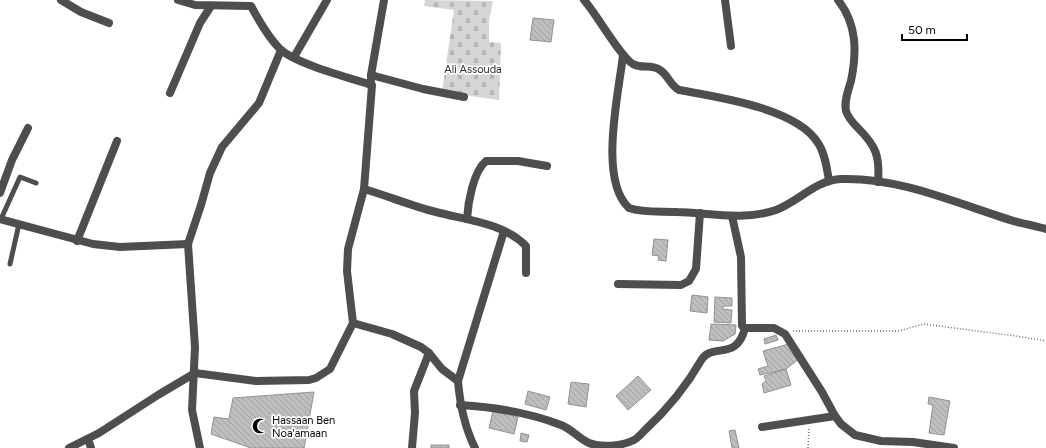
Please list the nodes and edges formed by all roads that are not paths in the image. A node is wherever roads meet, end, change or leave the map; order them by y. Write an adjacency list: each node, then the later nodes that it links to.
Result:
1 (61, 0): 10 (street)
2 (178, 0): 9 (street)
3 (328, 0): 14 (street)
4 (384, 0): 15 (street)
5 (584, 0): 13 (street)
6 (725, 0): 11 (street)
7 (838, 0): 23 (street)
8 (251, 3): 9 (street); 12 (street)
9 (211, 6): 17 (street)
10 (109, 23)
11 (731, 46)
12 (281, 50): 14 (street); 35 (street)
13 (624, 55): 22 (street); 27 (street)
14 (294, 57): 16 (street)
15 (371, 75): 16 (street); 18 (street)
16 (372, 85): 25 (street)
17 (170, 93)
18 (464, 97)
19 (28, 128): 26 (street)
20 (117, 141): 34 (street)
21 (548, 166): 30 (street)
22 (829, 181): 23 (street); 28 (street)
23 (878, 182): 32 (street)
24 (36, 183): 29 (lane)
25 (364, 189): 30 (street); 39 (street)
26 (0, 193)
27 (700, 212): 28 (street); 38 (street)
28 (732, 216): 40 (street)
29 (0, 219): 31 (street)
30 (467, 219): 33 (street)
31 (19, 224): 34 (street); 36 (lane)
32 (1046, 229)
33 (504, 231): 37 (street); 43 (street)
34 (77, 241): 35 (street)
35 (188, 244): 42 (street)
36 (10, 264)
37 (526, 273)
38 (618, 284)
39 (353, 323): 41 (street); 42 (street)
40 (745, 328): 44 (street); 45 (street)
41 (429, 353): 43 (street); 51 (street)
42 (195, 374): 47 (street); 50 (street)
43 (458, 381): 44 (street)
44 (460, 405): 52 (street)
45 (835, 416): 46 (street); 53 (street)
46 (762, 427)
47 (88, 439): 48 (street); 49 (street)
48 (69, 448)
49 (91, 448)
50 (200, 448)
51 (412, 448)
52 (475, 448)
53 (954, 448)

